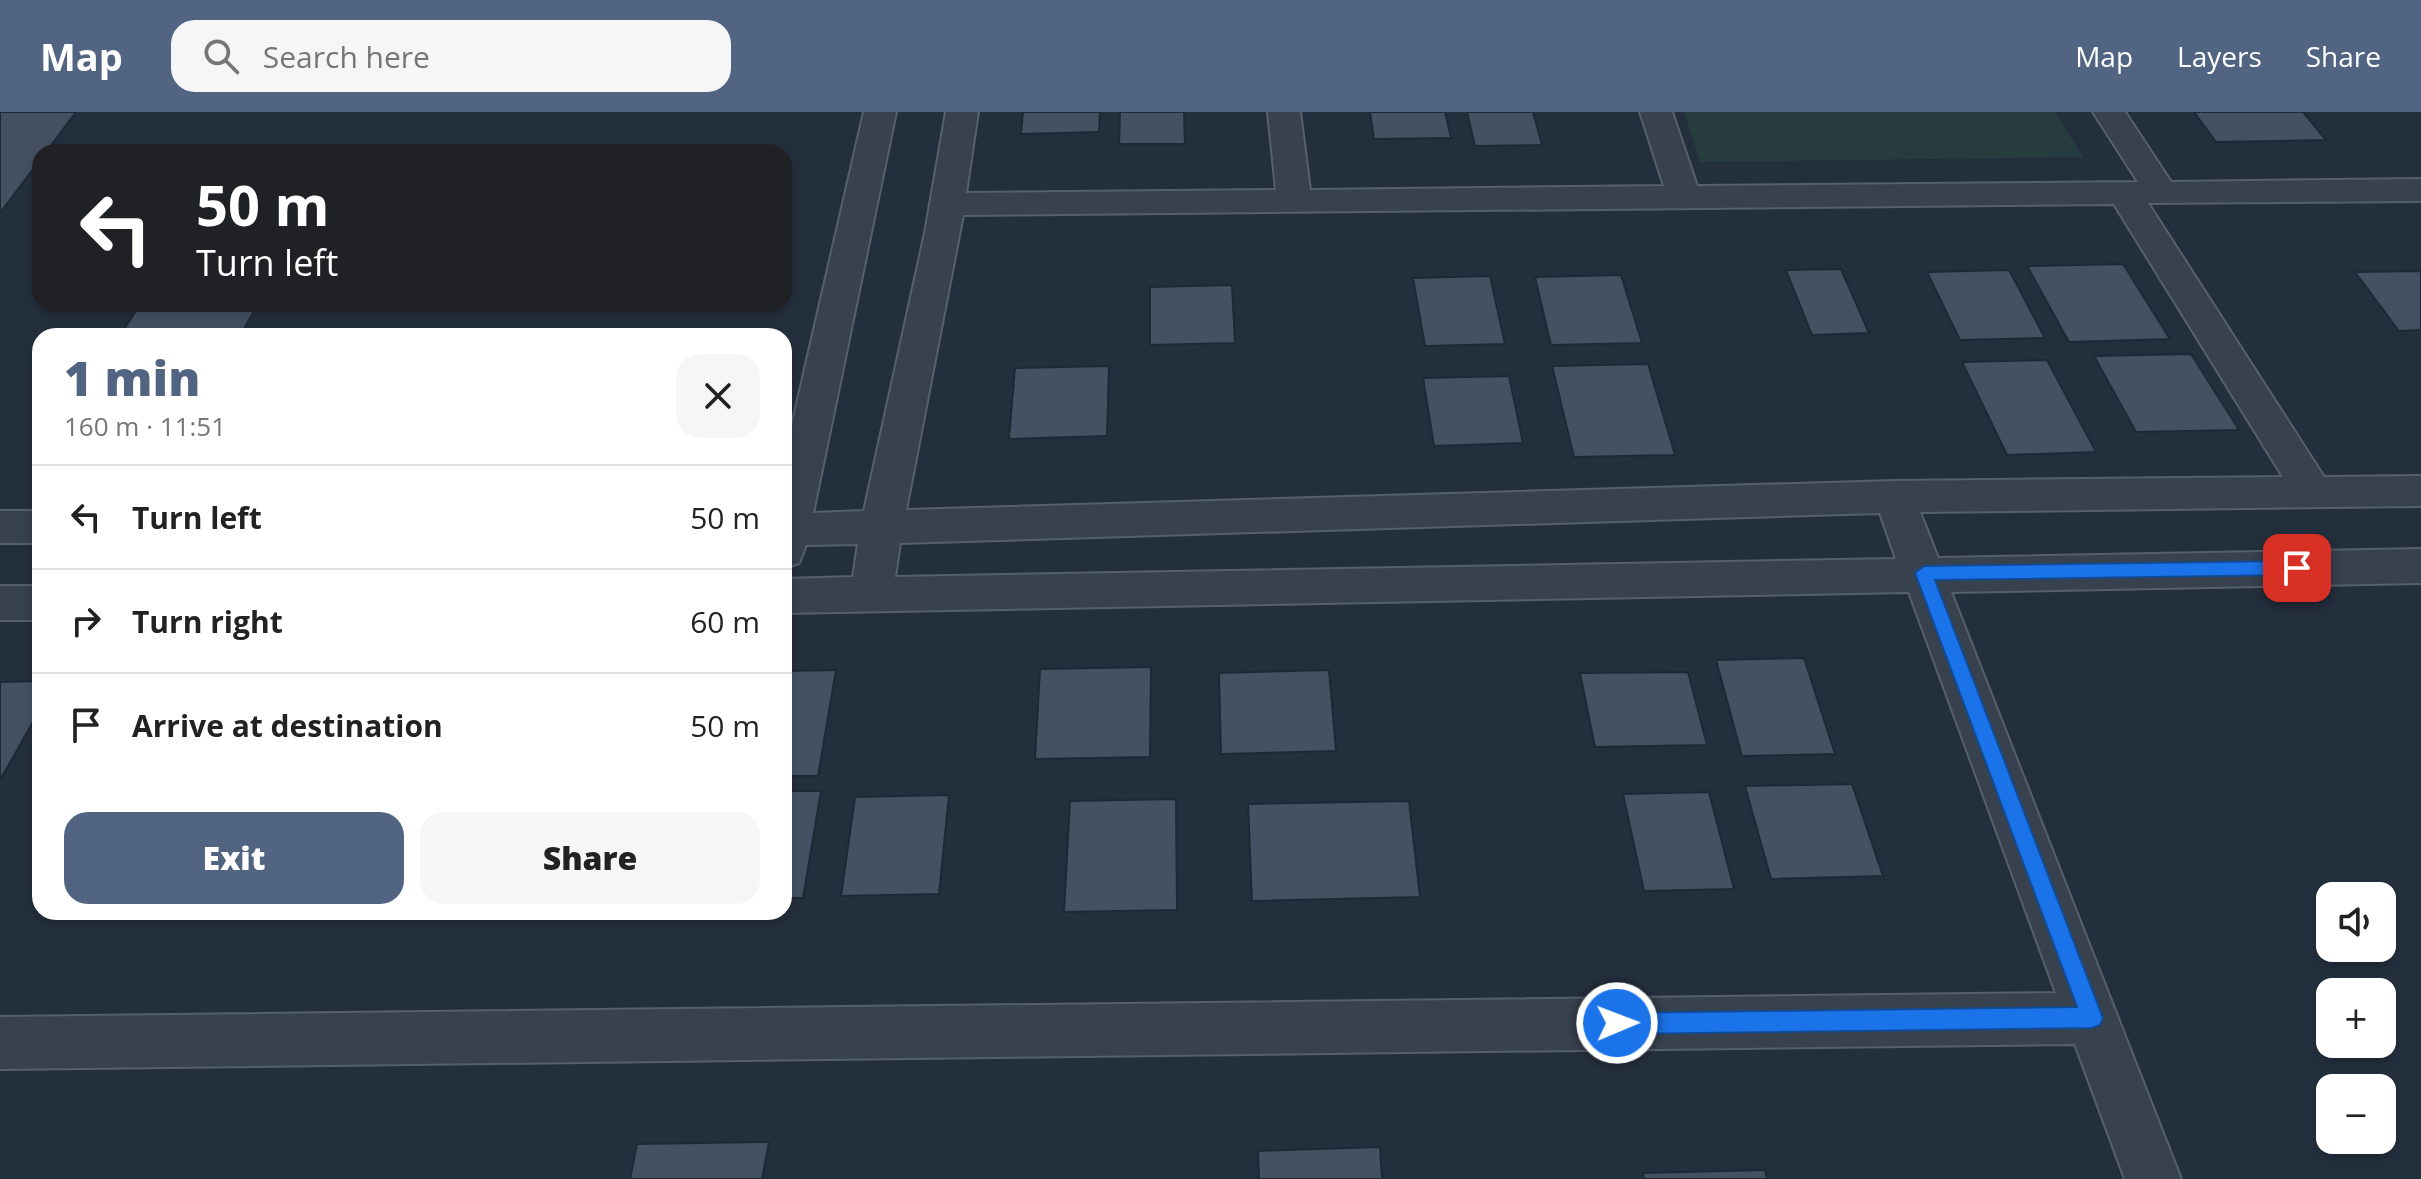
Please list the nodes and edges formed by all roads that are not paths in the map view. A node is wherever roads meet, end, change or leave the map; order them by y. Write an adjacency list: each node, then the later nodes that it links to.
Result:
1 (880, 112): 15 (street)
2 (962, 112): 11 (street)
3 (1284, 112): 10 (street)
4 (1656, 112): 9 (street)
5 (2109, 112): 7 (street)
6 (2421, 190): 7 (street)
7 (2161, 192): 8 (street)
8 (2124, 193): 9 (street); 13 (street)
9 (1684, 197): 10 (street)
10 (1294, 201): 11 (street)
11 (950, 204): 18 (street)
12 (2421, 491): 13 (street)
13 (2313, 492): 14 (street)
14 (1894, 497): 18 (street); 21 (street)
15 (792, 510)
16 (0, 527): 17 (street)
17 (32, 527)
18 (880, 529): 19 (street); 22 (street)
19 (792, 536)
20 (2421, 566): 21 (street)
21 (1924, 573): 22 (street); 26 (street)
22 (871, 595): 23 (street)
23 (792, 596)
24 (0, 603): 25 (street)
25 (32, 603)
26 (2092, 1018): 27 (street); 28 (street)
27 (0, 1043)
28 (2153, 1179)

